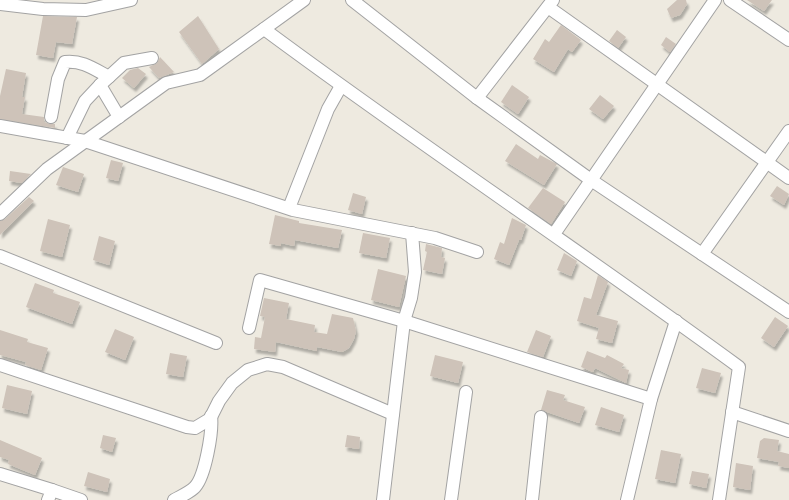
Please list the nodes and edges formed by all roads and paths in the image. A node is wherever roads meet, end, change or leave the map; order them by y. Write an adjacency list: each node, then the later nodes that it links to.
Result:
1 (304, 0): 8 (street)
2 (352, 0): 14 (street)
3 (715, 0): 13 (street)
4 (730, 0): 9 (street)
5 (126, 1): 6 (street)
6 (0, 4)
7 (550, 4): 13 (street); 14 (street)
8 (264, 30): 12 (street); 16 (street)
9 (789, 40)
10 (152, 58): 11 (street)
11 (104, 81): 15 (street); 16 (street); 19 (street)
12 (341, 86): 24 (street); 27 (street)
13 (656, 86): 21 (street); 23 (street)
14 (477, 98): 23 (street)
15 (51, 117)
16 (119, 117): 20 (street)
17 (0, 126): 19 (street)
18 (789, 131): 21 (street)
19 (67, 138): 20 (street)
20 (85, 141): 24 (street); 25 (street)
21 (766, 163): 22 (street); 29 (street)
22 (789, 178)
23 (591, 180): 27 (street); 29 (street)
24 (289, 208): 26 (street)
25 (0, 214)
26 (412, 233): 28 (street); 32 (street)
27 (554, 234): 33 (street)
28 (477, 252)
29 (702, 254): 31 (street)
30 (0, 256): 35 (street)
31 (789, 312)
32 (404, 321): 34 (street); 38 (street); 40 (street)
33 (676, 321): 38 (street); 39 (street)
34 (249, 328)
35 (216, 342)
36 (0, 365): 41 (street)
37 (466, 392): 49 (street)
38 (651, 399): 51 (street)
39 (732, 412): 43 (street); 52 (street)
40 (393, 414): 41 (street); 48 (street)
41 (212, 416): 47 (street)
42 (542, 417): 50 (street)
43 (789, 430)
44 (0, 474): 45 (street)
45 (50, 495): 46 (street)
46 (80, 500)
47 (174, 500)
48 (383, 500)
49 (452, 500)
50 (532, 500)
51 (627, 500)
52 (719, 500)

